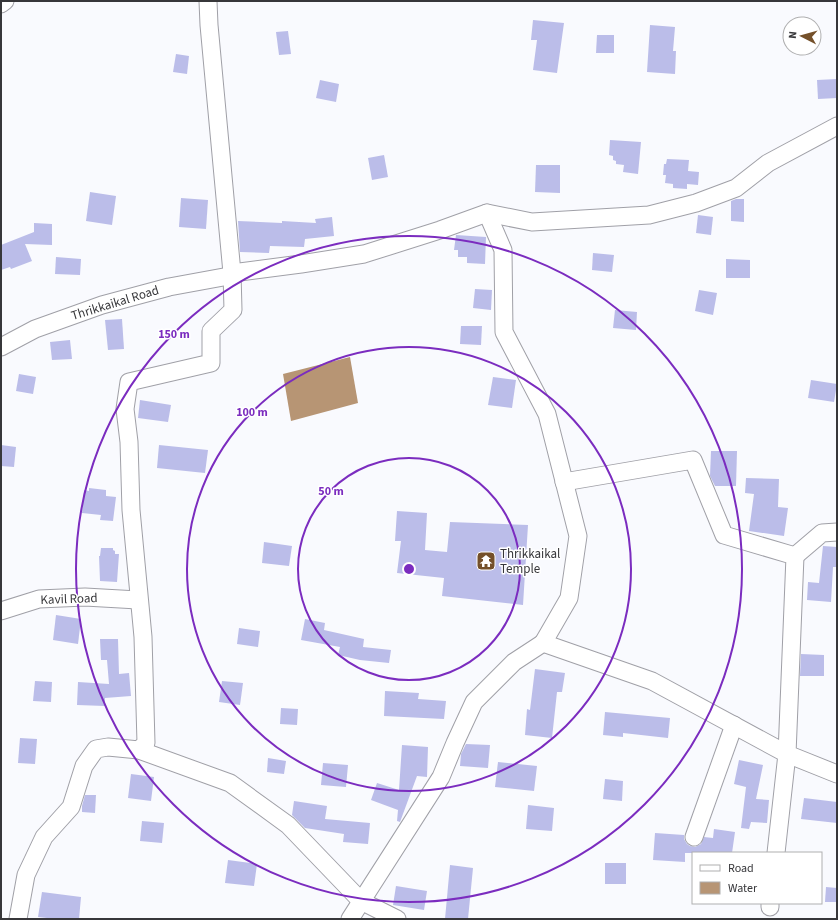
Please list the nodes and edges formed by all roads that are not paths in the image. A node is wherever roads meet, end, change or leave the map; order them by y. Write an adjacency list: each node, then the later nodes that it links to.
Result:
1 (5, 1): 3 (street)
2 (208, 1): 6 (street)
3 (1, 4)
4 (837, 126): 5 (street)
5 (487, 213): 6 (street, Thrikkaikal Road); 8 (street)
6 (232, 273): 7 (street, Thrikkaikal Road); 11 (street)
7 (1, 347)
8 (564, 482): 10 (street); 13 (street)
9 (837, 532): 10 (street)
10 (795, 556): 16 (street)
11 (138, 600): 12 (street, Kavil Road); 15 (street)
12 (1, 611)
13 (542, 644): 14 (street); 20 (street)
14 (734, 725): 16 (street); 18 (street)
15 (138, 750): 20 (street); 21 (street)
16 (787, 754): 17 (street); 19 (street)
17 (837, 774)
18 (694, 837)
19 (776, 852)
20 (361, 900): 22 (street); 23 (street)
21 (18, 919)
22 (350, 919)
23 (398, 919)

